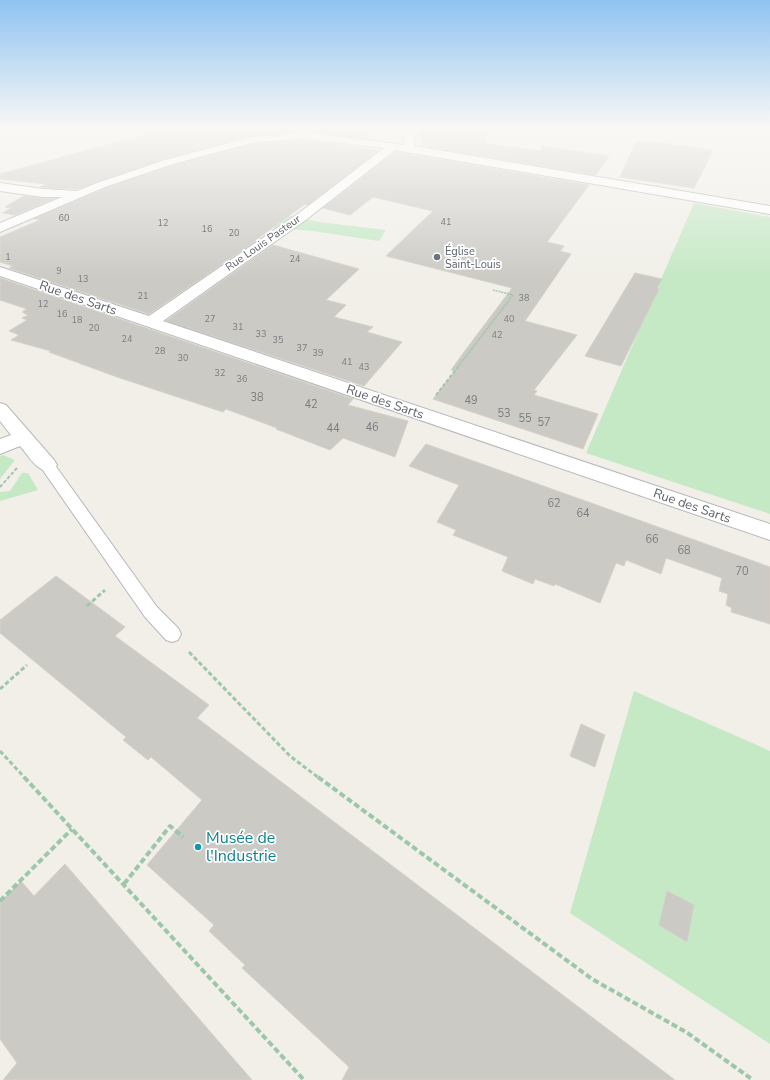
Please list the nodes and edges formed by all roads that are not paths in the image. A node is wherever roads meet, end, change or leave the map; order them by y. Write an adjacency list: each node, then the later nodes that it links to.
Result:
1 (123, 177): 5 (street)
2 (353, 177): 9 (street, Rue Louis Pasteur)
3 (577, 177): 6 (street)
4 (0, 187): 5 (street)
5 (82, 194): 7 (street)
6 (770, 210)
7 (0, 228)
8 (0, 271): 9 (street, Rue des Sarts)
9 (150, 323): 14 (street, Rue des Sarts)
10 (0, 409): 11 (street)
11 (23, 437): 12 (street); 13 (street)
12 (0, 447)
13 (47, 465): 15 (lane)
14 (770, 532)
15 (172, 634)

